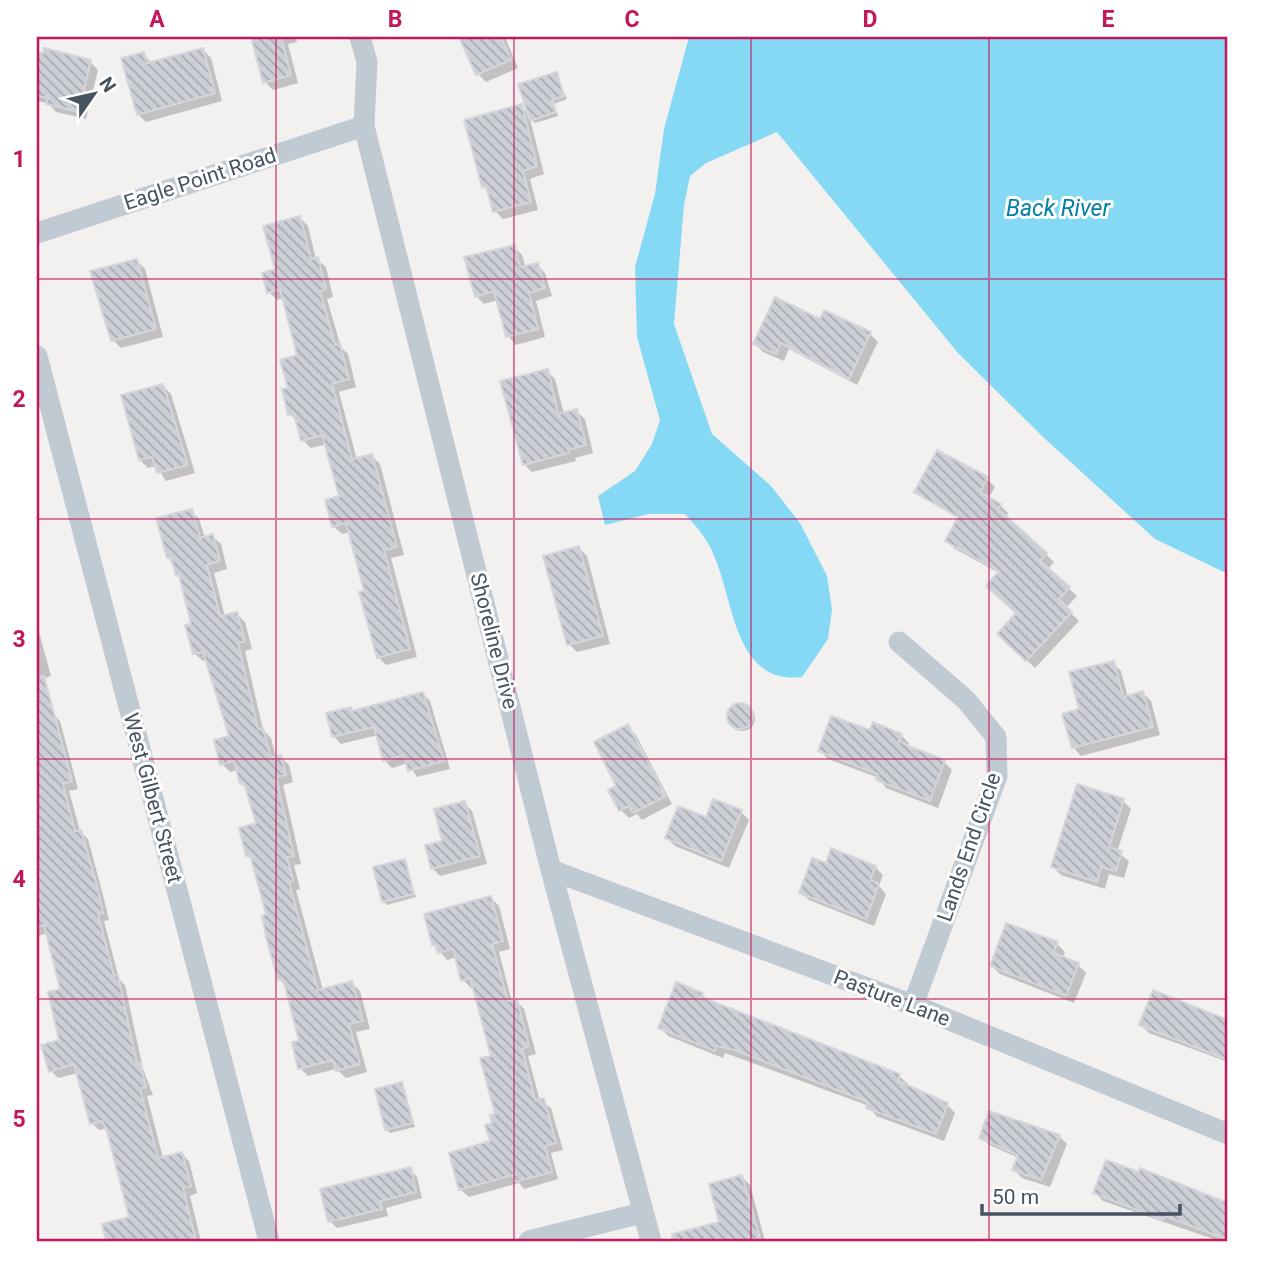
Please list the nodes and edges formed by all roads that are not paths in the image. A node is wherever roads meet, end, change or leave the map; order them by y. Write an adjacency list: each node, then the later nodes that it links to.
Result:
1 (360, 37): 2 (street, Shoreline Drive)
2 (364, 125): 3 (street, Eagle Point Road); 6 (street, Shoreline Drive)
3 (37, 233)
4 (37, 355): 10 (street, West Gilbert Street)
5 (899, 642): 7 (street, Lands End Circle)
6 (551, 870): 7 (street, Pasture Lane); 9 (street, Shoreline Drive)
7 (913, 1005): 8 (street, Pasture Lane)
8 (1228, 1134)
9 (642, 1213): 11 (street); 12 (street, Shoreline Drive)
10 (269, 1241)
11 (529, 1241)
12 (651, 1241)

